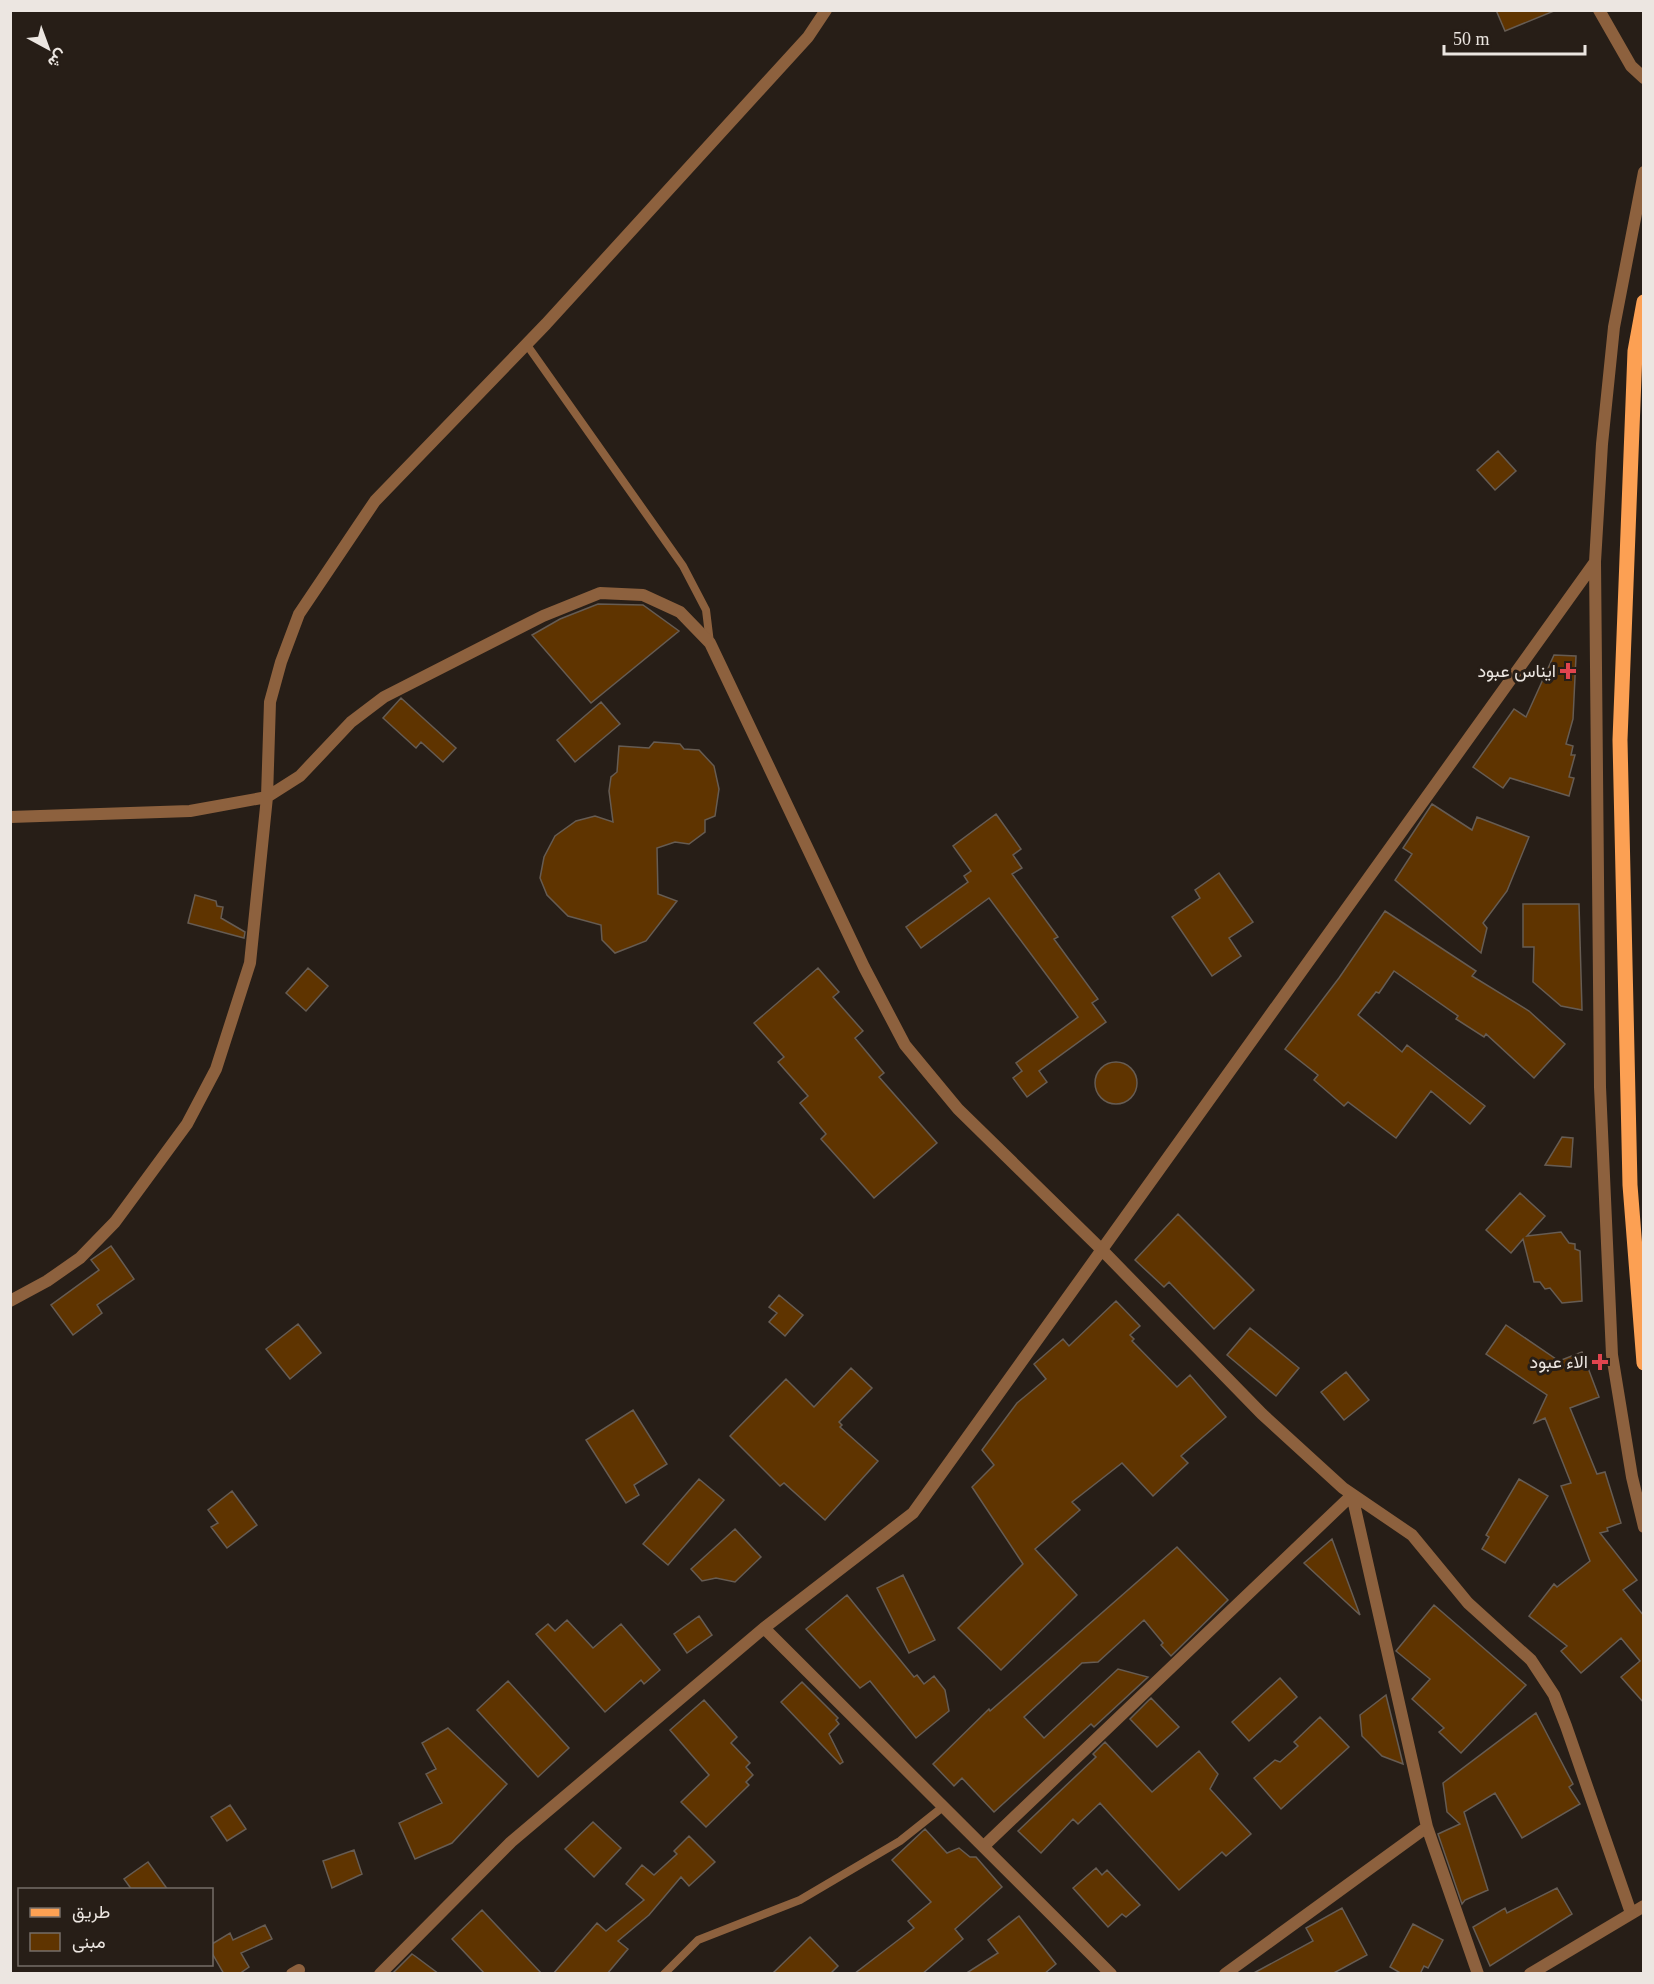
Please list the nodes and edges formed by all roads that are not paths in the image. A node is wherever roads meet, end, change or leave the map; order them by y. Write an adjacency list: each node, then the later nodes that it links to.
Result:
1 (826, 10): 6 (street)
2 (1599, 10): 3 (street)
3 (1644, 78)
4 (1644, 172): 7 (street)
5 (1644, 302): 13 (main road)
6 (527, 345): 8 (lane); 9 (street)
7 (1594, 561): 11 (street); 15 (street)
8 (710, 643): 9 (street); 11 (street)
9 (267, 797): 10 (street); 12 (street)
10 (10, 817)
11 (1103, 1251): 14 (street); 16 (street)
12 (10, 1300)
13 (1644, 1363)
14 (1352, 1495): 18 (street); 19 (street); 21 (street)
15 (1644, 1527)
16 (764, 1628): 17 (street); 22 (street)
17 (944, 1806): 19 (street); 23 (lane)
18 (1427, 1827): 25 (street); 26 (street)
19 (984, 1846): 24 (street)
20 (1644, 1906): 21 (street)
21 (1631, 1913): 27 (street)
22 (380, 1974)
23 (664, 1974)
24 (1111, 1974)
25 (1225, 1974)
26 (1478, 1974)
27 (1530, 1974)

